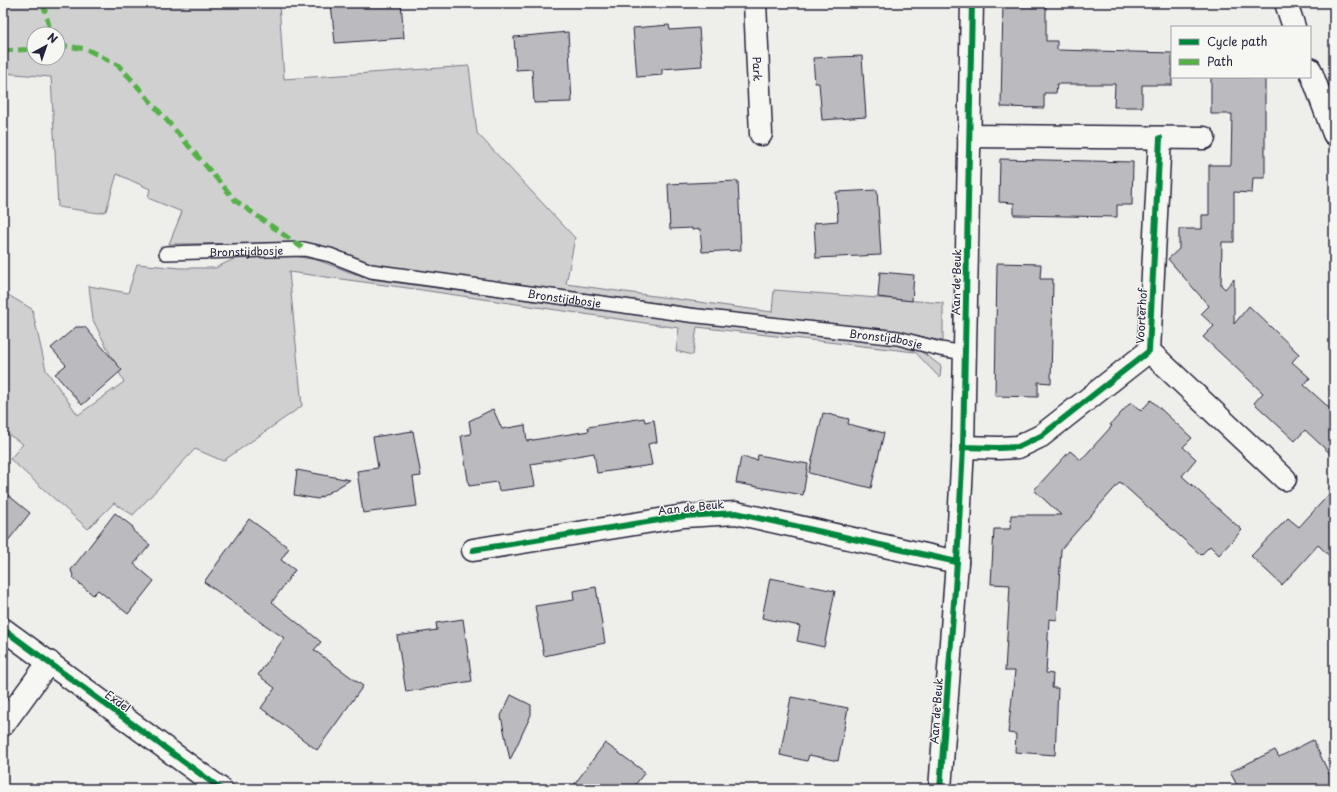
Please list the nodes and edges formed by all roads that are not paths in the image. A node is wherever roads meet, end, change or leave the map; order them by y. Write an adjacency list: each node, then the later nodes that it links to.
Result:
1 (755, 3): 6 (street, Park)
2 (972, 3): 8 (street, Aan de Beuk)
3 (1286, 3): 4 (street)
4 (1294, 26)
5 (1311, 72): 7 (street)
6 (761, 134)
7 (1334, 134)
8 (969, 136): 9 (street); 13 (street, Aan de Beuk)
9 (1160, 138): 10 (street); 12 (street, Voorterhof)
10 (1204, 138)
11 (166, 253): 13 (lane, Bronstijdbosje)
12 (1149, 351): 14 (street, Voorterhof); 15 (street, Voorterhof)
13 (965, 353): 14 (street, Aan de Beuk)
14 (963, 447): 17 (street, Aan de Beuk)
15 (1285, 479)
16 (473, 550): 17 (street, Aan de Beuk)
17 (957, 562): 22 (street, Aan de Beuk)
18 (3, 629): 19 (street, Exdel)
19 (49, 662): 20 (street); 21 (street, Exdel)
20 (3, 725)
21 (221, 789)
22 (940, 789)

